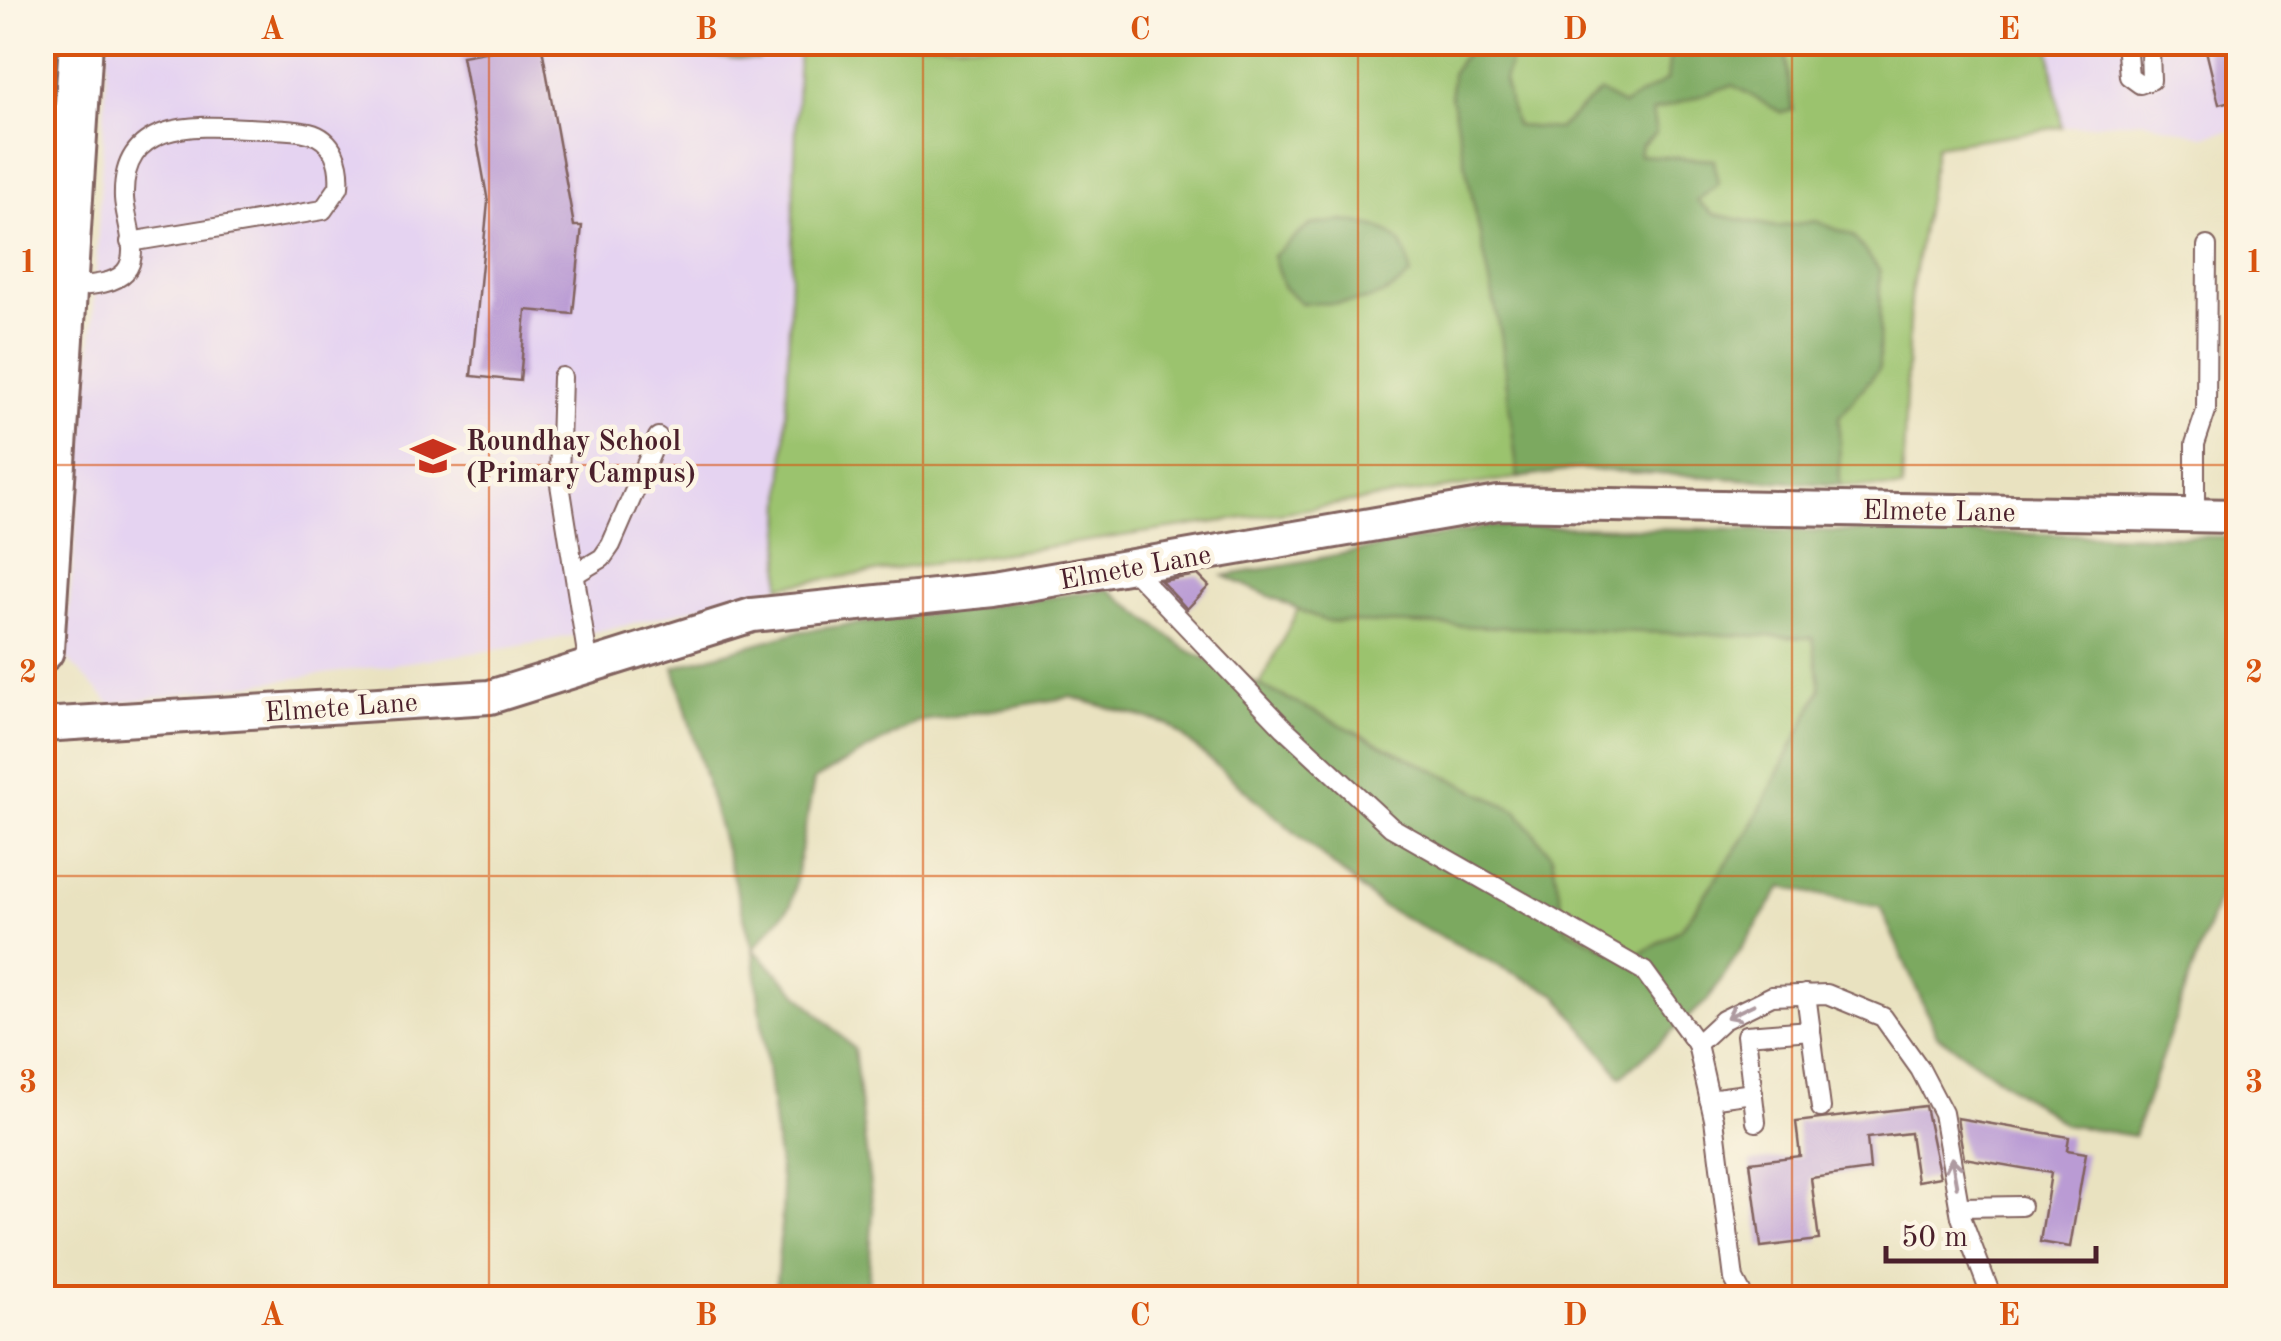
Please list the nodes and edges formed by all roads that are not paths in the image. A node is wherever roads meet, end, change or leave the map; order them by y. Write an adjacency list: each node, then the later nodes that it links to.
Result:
1 (80, 42): 6 (street)
2 (2126, 42): 3 (lane)
3 (2144, 42)
4 (130, 242): 4 (lane); 6 (lane)
5 (2207, 246): 9 (lane)
6 (67, 287): 13 (street)
7 (562, 377): 12 (lane)
8 (658, 437): 12 (lane)
9 (2194, 515): 10 (street, Elmete Lane); 11 (street, Elmete Lane)
10 (2238, 516)
11 (1129, 566): 14 (street, Elmete Lane); 18 (lane)
12 (575, 574): 14 (lane)
13 (42, 650)
14 (590, 666): 15 (street, Elmete Lane)
15 (42, 725)
16 (1806, 994): 17 (lane); 18 (lane, one-way to 18); 23 (lane, one-way to 16)
17 (1811, 1030): 19 (lane); 21 (lane)
18 (1697, 1044): 20 (lane)
19 (1753, 1093): 20 (lane); 22 (lane)
20 (1709, 1100): 25 (lane)
21 (1822, 1108)
22 (1756, 1122)
23 (1960, 1206): 24 (lane); 26 (lane)
24 (2021, 1206)
25 (1744, 1298)
26 (1992, 1298)

